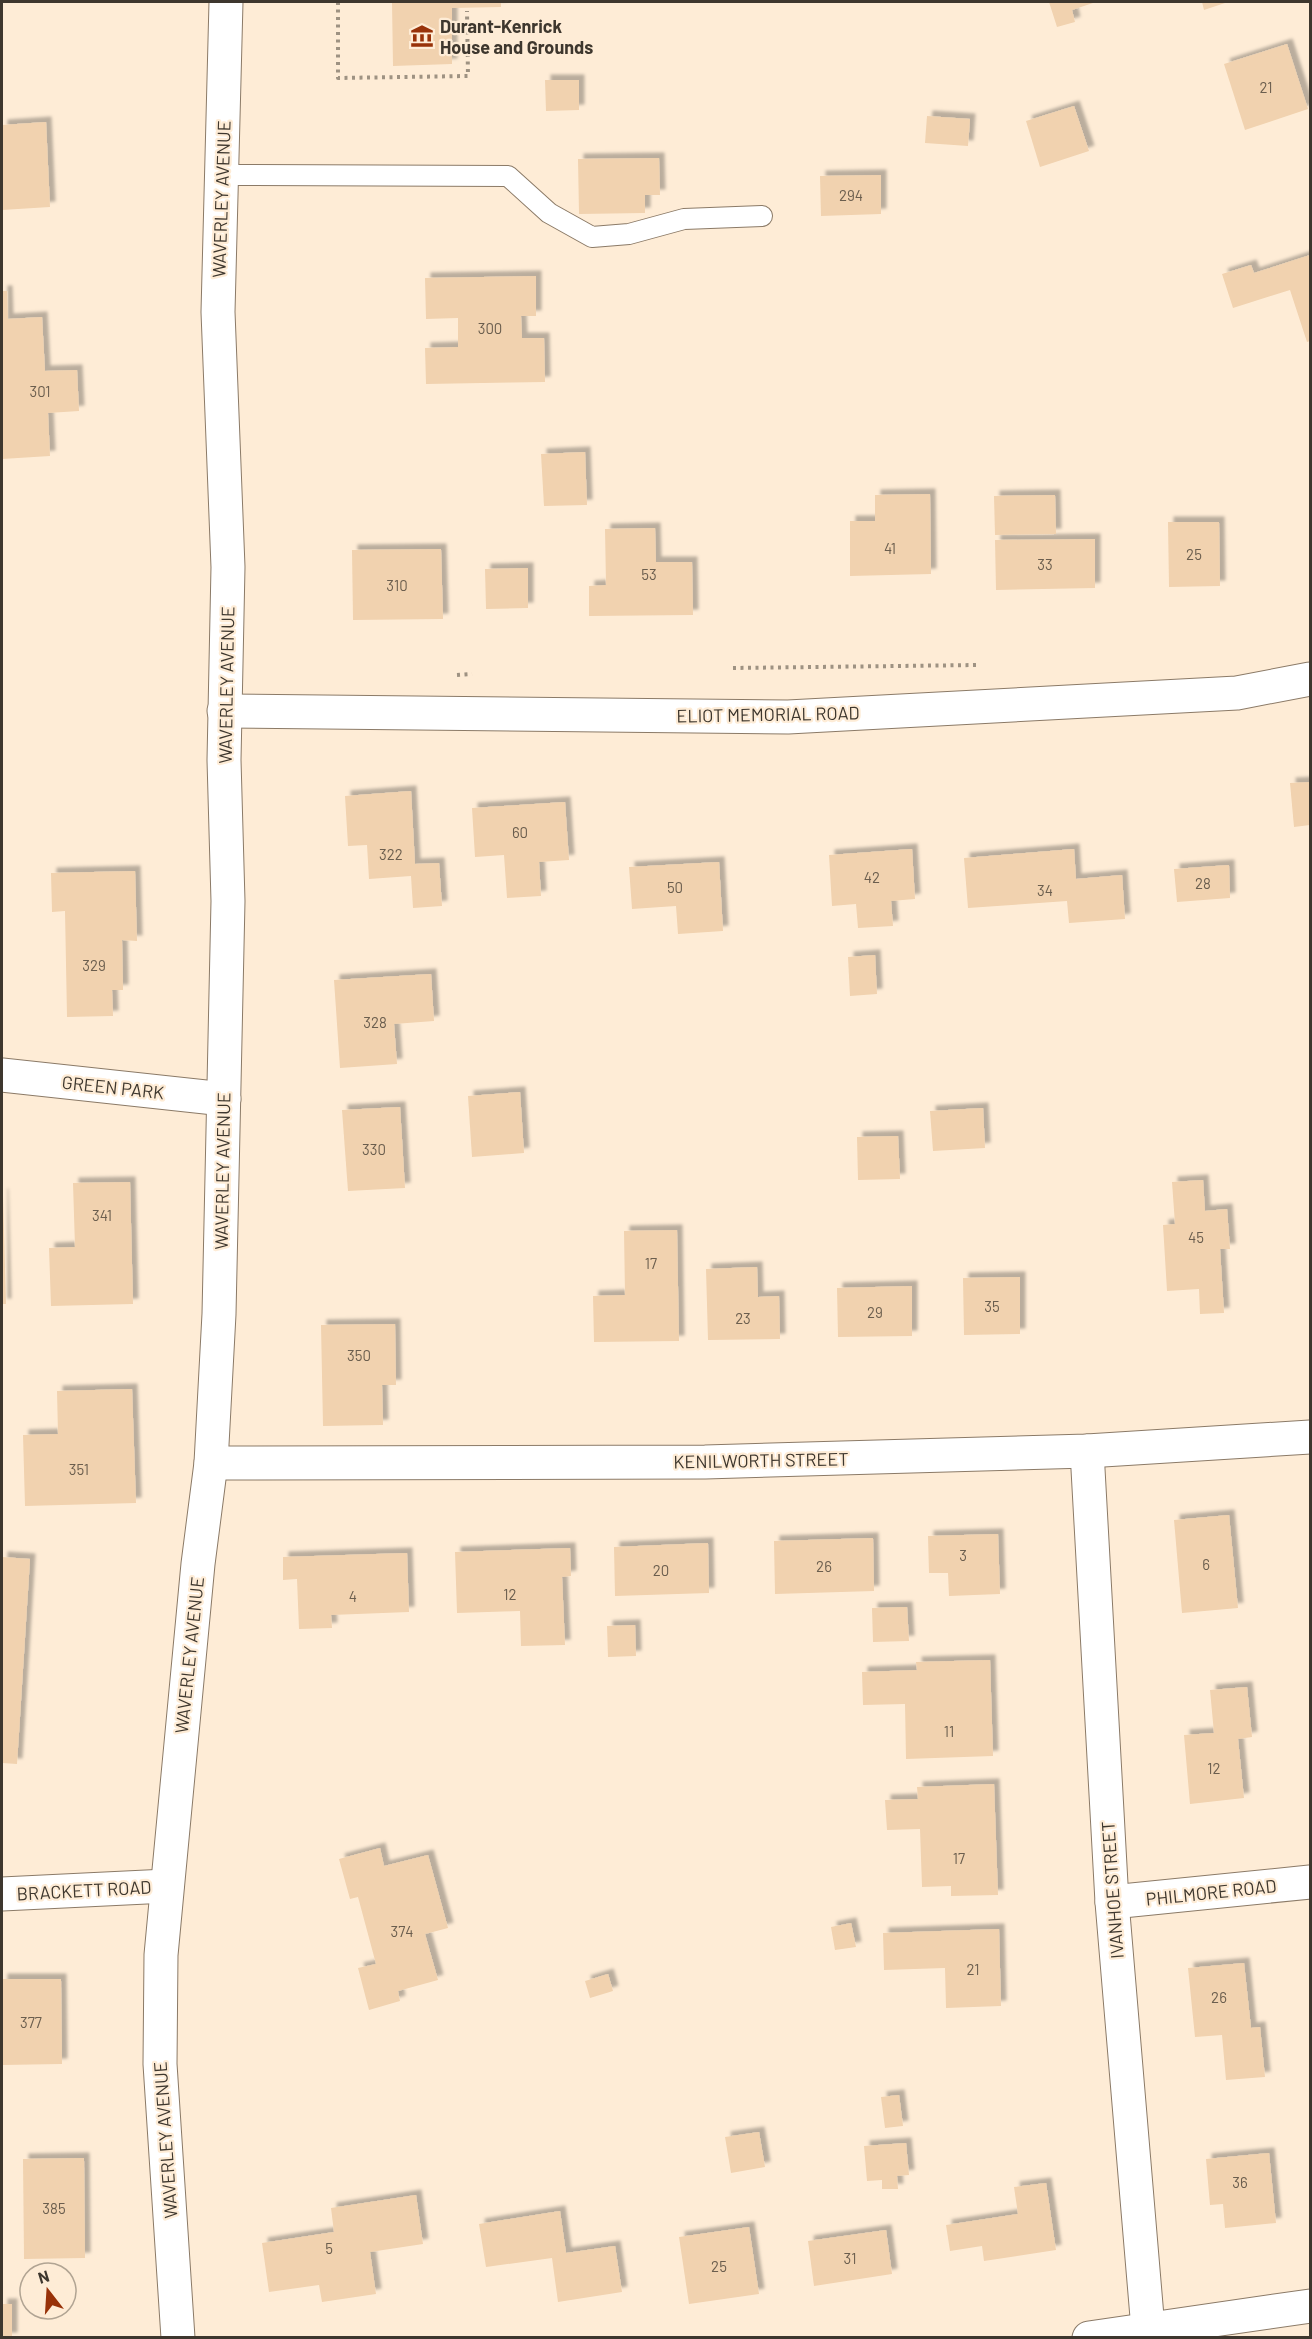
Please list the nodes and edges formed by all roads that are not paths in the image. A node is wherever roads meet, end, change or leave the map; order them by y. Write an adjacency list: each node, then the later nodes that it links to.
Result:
1 (226, 2): 2 (street, WAVERLEY AVENUE)
2 (222, 175): 3 (lane); 5 (street, WAVERLEY AVENUE)
3 (762, 216)
4 (1311, 679): 5 (street, ELIOT MEMORIAL ROAD)
5 (224, 711): 7 (street, WAVERLEY AVENUE)
6 (2, 1075): 7 (street, GREEN PARK)
7 (224, 1099): 10 (street, WAVERLEY AVENUE)
8 (1311, 1437): 9 (street, KENILWORTH STREET)
9 (1087, 1451): 10 (street, KENILWORTH STREET); 14 (street, IVANHOE STREET)
10 (211, 1463): 12 (street, WAVERLEY AVENUE)
11 (1311, 1882): 14 (street, PHILMORE ROAD)
12 (167, 1886): 13 (street, BRACKETT ROAD); 17 (street, WAVERLEY AVENUE)
13 (2, 1894)
14 (1112, 1902): 16 (street, IVANHOE STREET)
15 (1311, 2306): 16 (street)
16 (1148, 2329): 18 (street)
17 (178, 2337)
18 (1089, 2337)

